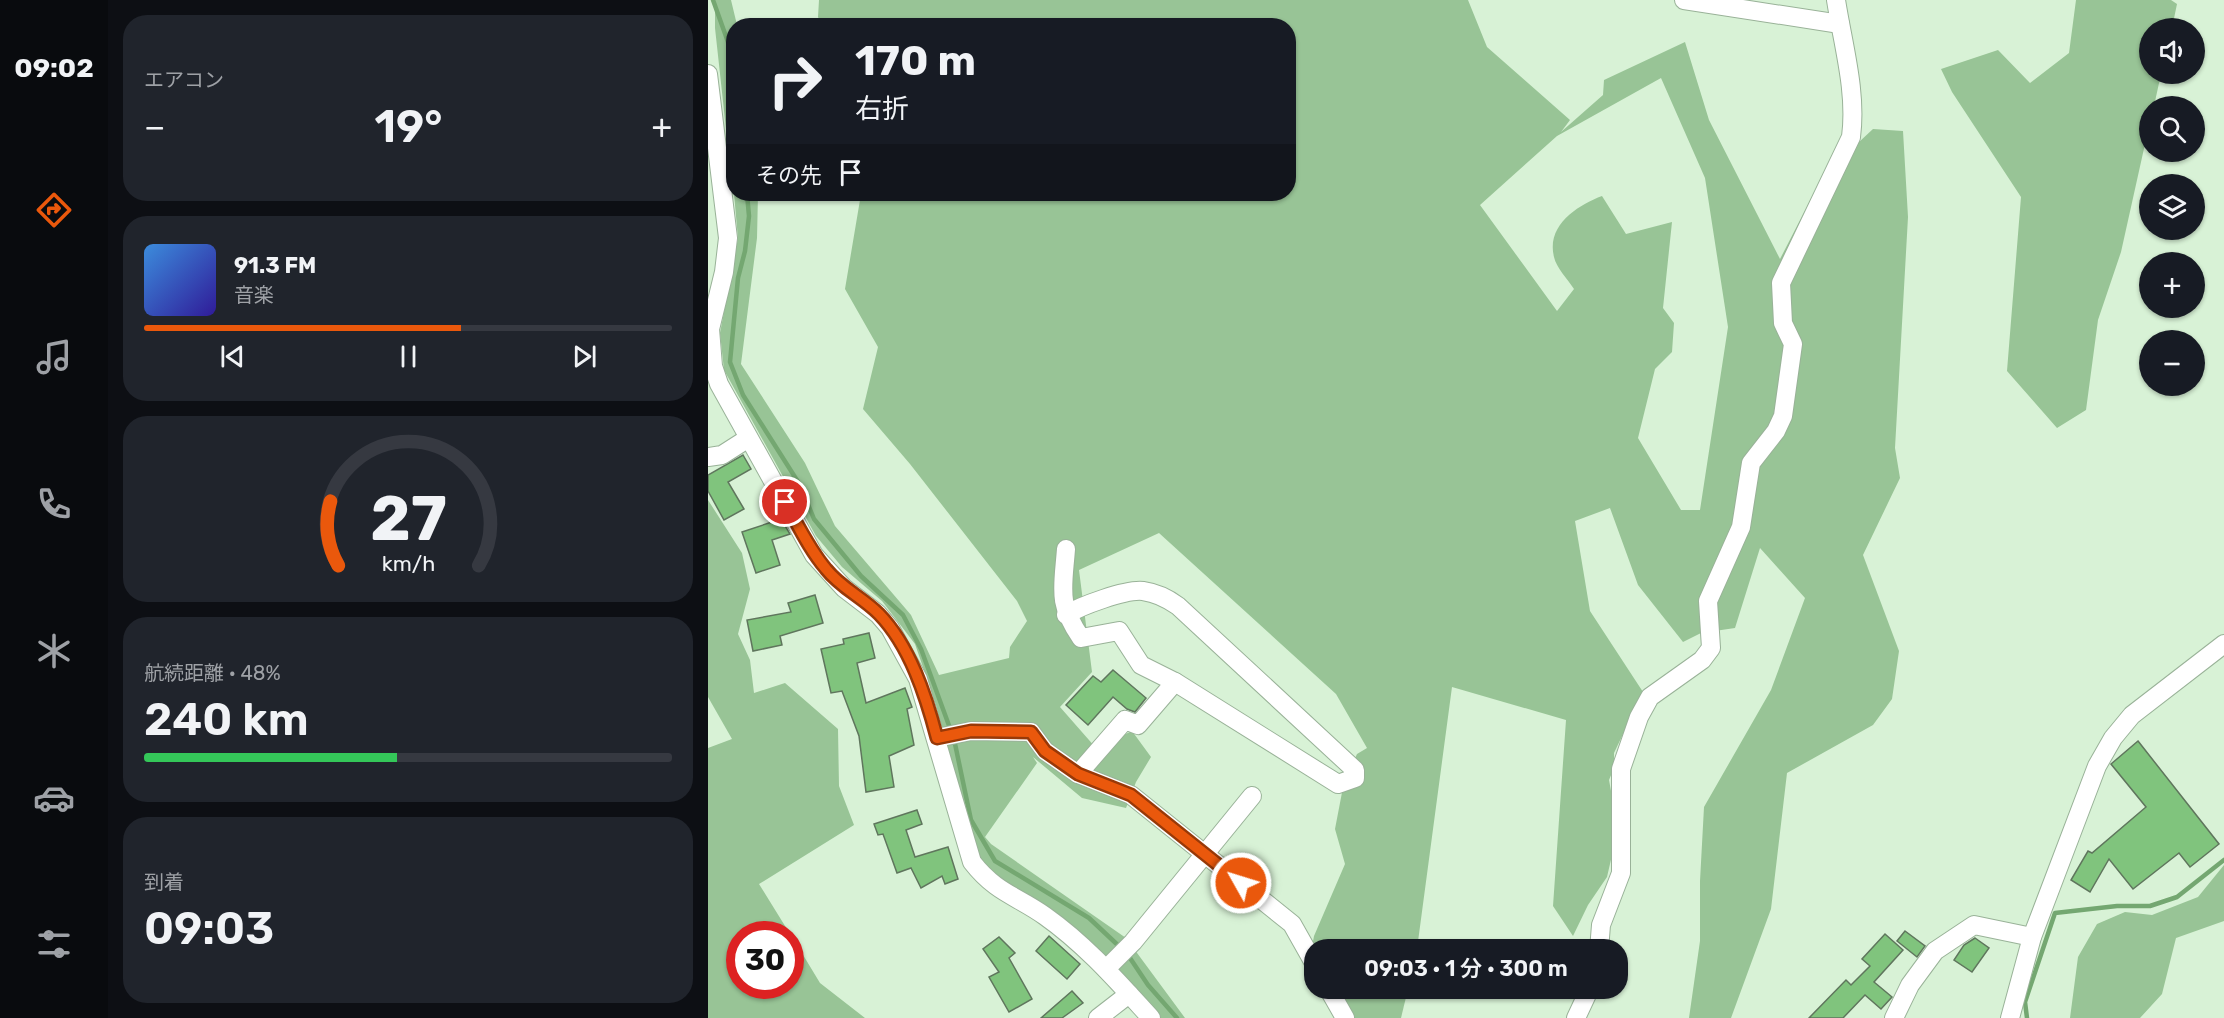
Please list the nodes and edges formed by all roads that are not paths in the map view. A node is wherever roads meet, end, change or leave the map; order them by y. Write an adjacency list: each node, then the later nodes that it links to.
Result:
1 (1684, 0): 3 (street)
2 (1836, 0): 3 (street)
3 (1840, 24): 16 (street)
4 (708, 74): 5 (street)
5 (747, 439): 6 (street); 11 (street)
6 (708, 457)
7 (1066, 549): 8 (street)
8 (1065, 615): 10 (street); 10 (street)
9 (2224, 644): 15 (street)
10 (1175, 682): 12 (street)
11 (937, 738): 12 (street); 18 (street)
12 (1078, 774): 14 (street)
13 (1252, 796): 14 (street)
14 (1204, 853): 17 (street); 18 (street)
15 (2032, 937): 26 (street); 27 (street)
16 (1600, 939)
17 (1304, 945)
18 (1106, 969): 19 (street)
19 (1129, 994): 22 (street); 23 (street)
20 (1334, 999): 24 (street)
21 (1585, 999): 25 (street)
22 (1098, 1018)
23 (1151, 1018)
24 (1345, 1018)
25 (1576, 1018)
26 (1894, 1018)
27 (2010, 1018)

